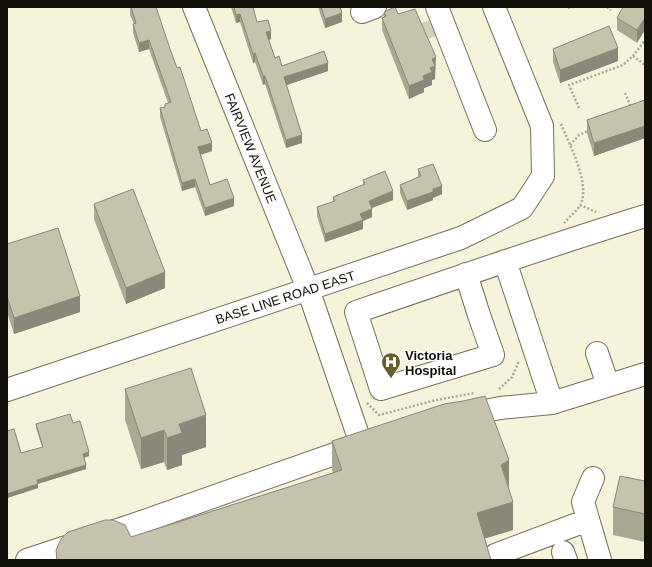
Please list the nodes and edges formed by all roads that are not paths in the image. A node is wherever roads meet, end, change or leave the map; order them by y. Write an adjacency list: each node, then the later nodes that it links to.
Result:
1 (194, 7): 8 (street, FAIRVIEW AVENUE)
2 (494, 7): 8 (street, BASE LINE ROAD EAST)
3 (437, 23): 4 (street)
4 (485, 130)
5 (645, 216): 6 (street)
6 (505, 260): 7 (street); 13 (street)
7 (466, 274): 7 (street)
8 (308, 289): 12 (street, BASE LINE ROAD EAST); 15 (street, FAIRVIEW AVENUE)
9 (596, 353): 11 (street)
10 (645, 374): 11 (street)
11 (608, 385): 13 (street)
12 (7, 390)
13 (552, 403): 14 (street)
14 (446, 418)
15 (310, 462): 17 (street); 18 (street)
16 (593, 478): 19 (street)
17 (316, 483)
18 (158, 516): 20 (street); 22 (street)
19 (588, 520): 21 (street); 23 (street)
20 (176, 532)
21 (495, 555)
22 (27, 560)
23 (600, 560)

